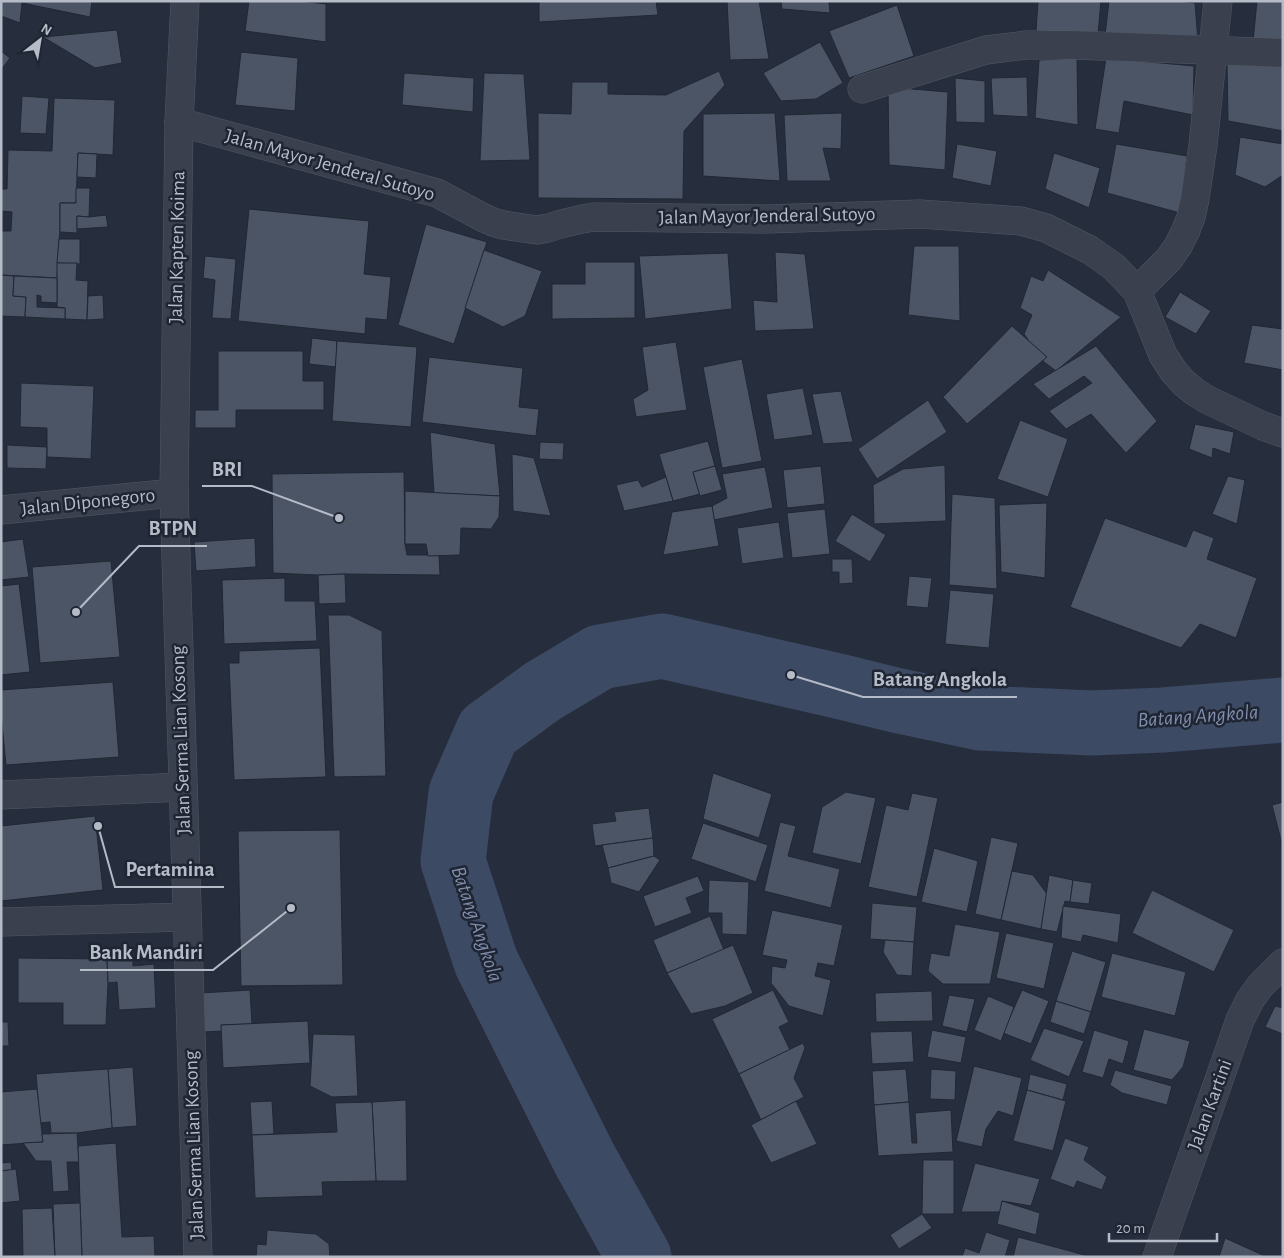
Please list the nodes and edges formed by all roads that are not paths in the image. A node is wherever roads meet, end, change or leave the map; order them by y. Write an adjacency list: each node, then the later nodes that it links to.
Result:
1 (185, 1): 6 (street, Jalan Kapten Koima)
2 (1218, 1): 3 (street)
3 (1212, 49): 4 (street); 5 (street); 7 (street)
4 (1283, 53)
5 (862, 88)
6 (179, 122): 7 (street, Jalan Mayor Jenderal Sutoyo); 9 (street, Jalan Kapten Koima)
7 (1137, 291): 8 (street, Jalan Mayor Jenderal Sutoyo)
8 (1283, 433)
9 (174, 493): 10 (street, Jalan Diponegoro); 11 (street, Jalan Serma Lian Kosong)
10 (1, 510)
11 (183, 787): 12 (street); 13 (street, Jalan Serma Lian Kosong)
12 (1, 795)
13 (187, 917): 14 (street); 16 (street, Jalan Serma Lian Kosong)
14 (1, 922)
15 (1283, 963): 17 (street, Jalan Kartini)
16 (198, 1257)
17 (1156, 1257)

